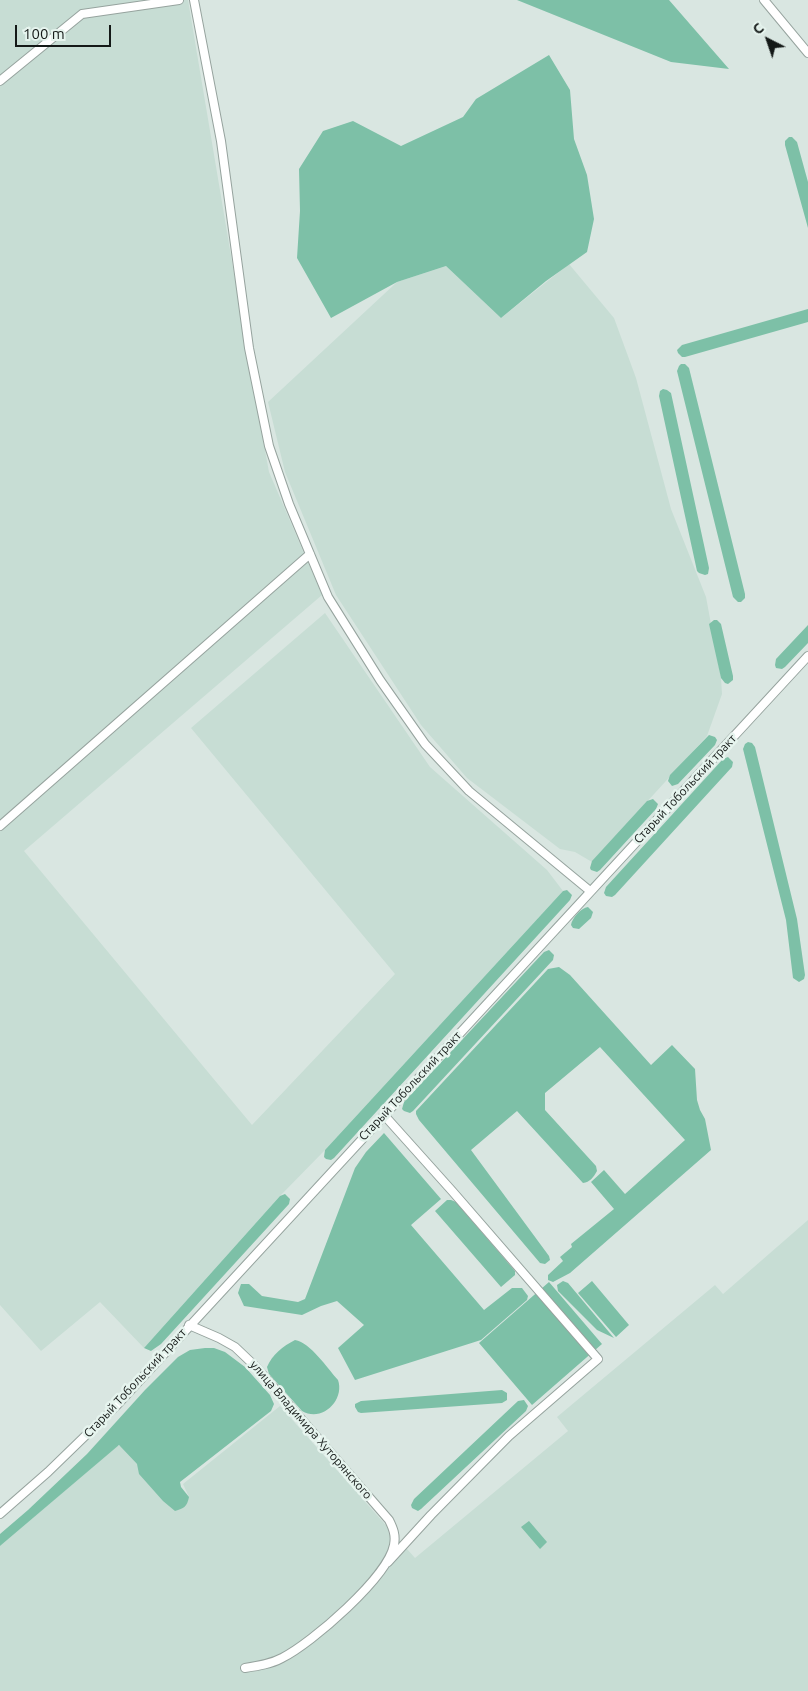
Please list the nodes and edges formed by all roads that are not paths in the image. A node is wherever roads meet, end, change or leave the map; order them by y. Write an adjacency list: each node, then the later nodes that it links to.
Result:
1 (179, 0): 5 (street)
2 (194, 0): 6 (street)
3 (766, 1): 4 (street)
4 (808, 52)
5 (0, 81)
6 (310, 554): 8 (street); 9 (street)
7 (808, 656): 9 (street, Старый Тобольский тракт)
8 (0, 826)
9 (590, 891): 10 (street, Старый Тобольский тракт)
10 (384, 1115): 11 (street, Старый Тобольский тракт); 13 (street, улица Владимира Хуторянского)
11 (189, 1325): 12 (street, Старый Тобольский тракт); 13 (street, улица Владимира Хуторянского)
12 (2, 1512)
13 (388, 1562): 14 (street, улица Владимира Хуторянского)
14 (245, 1668)

